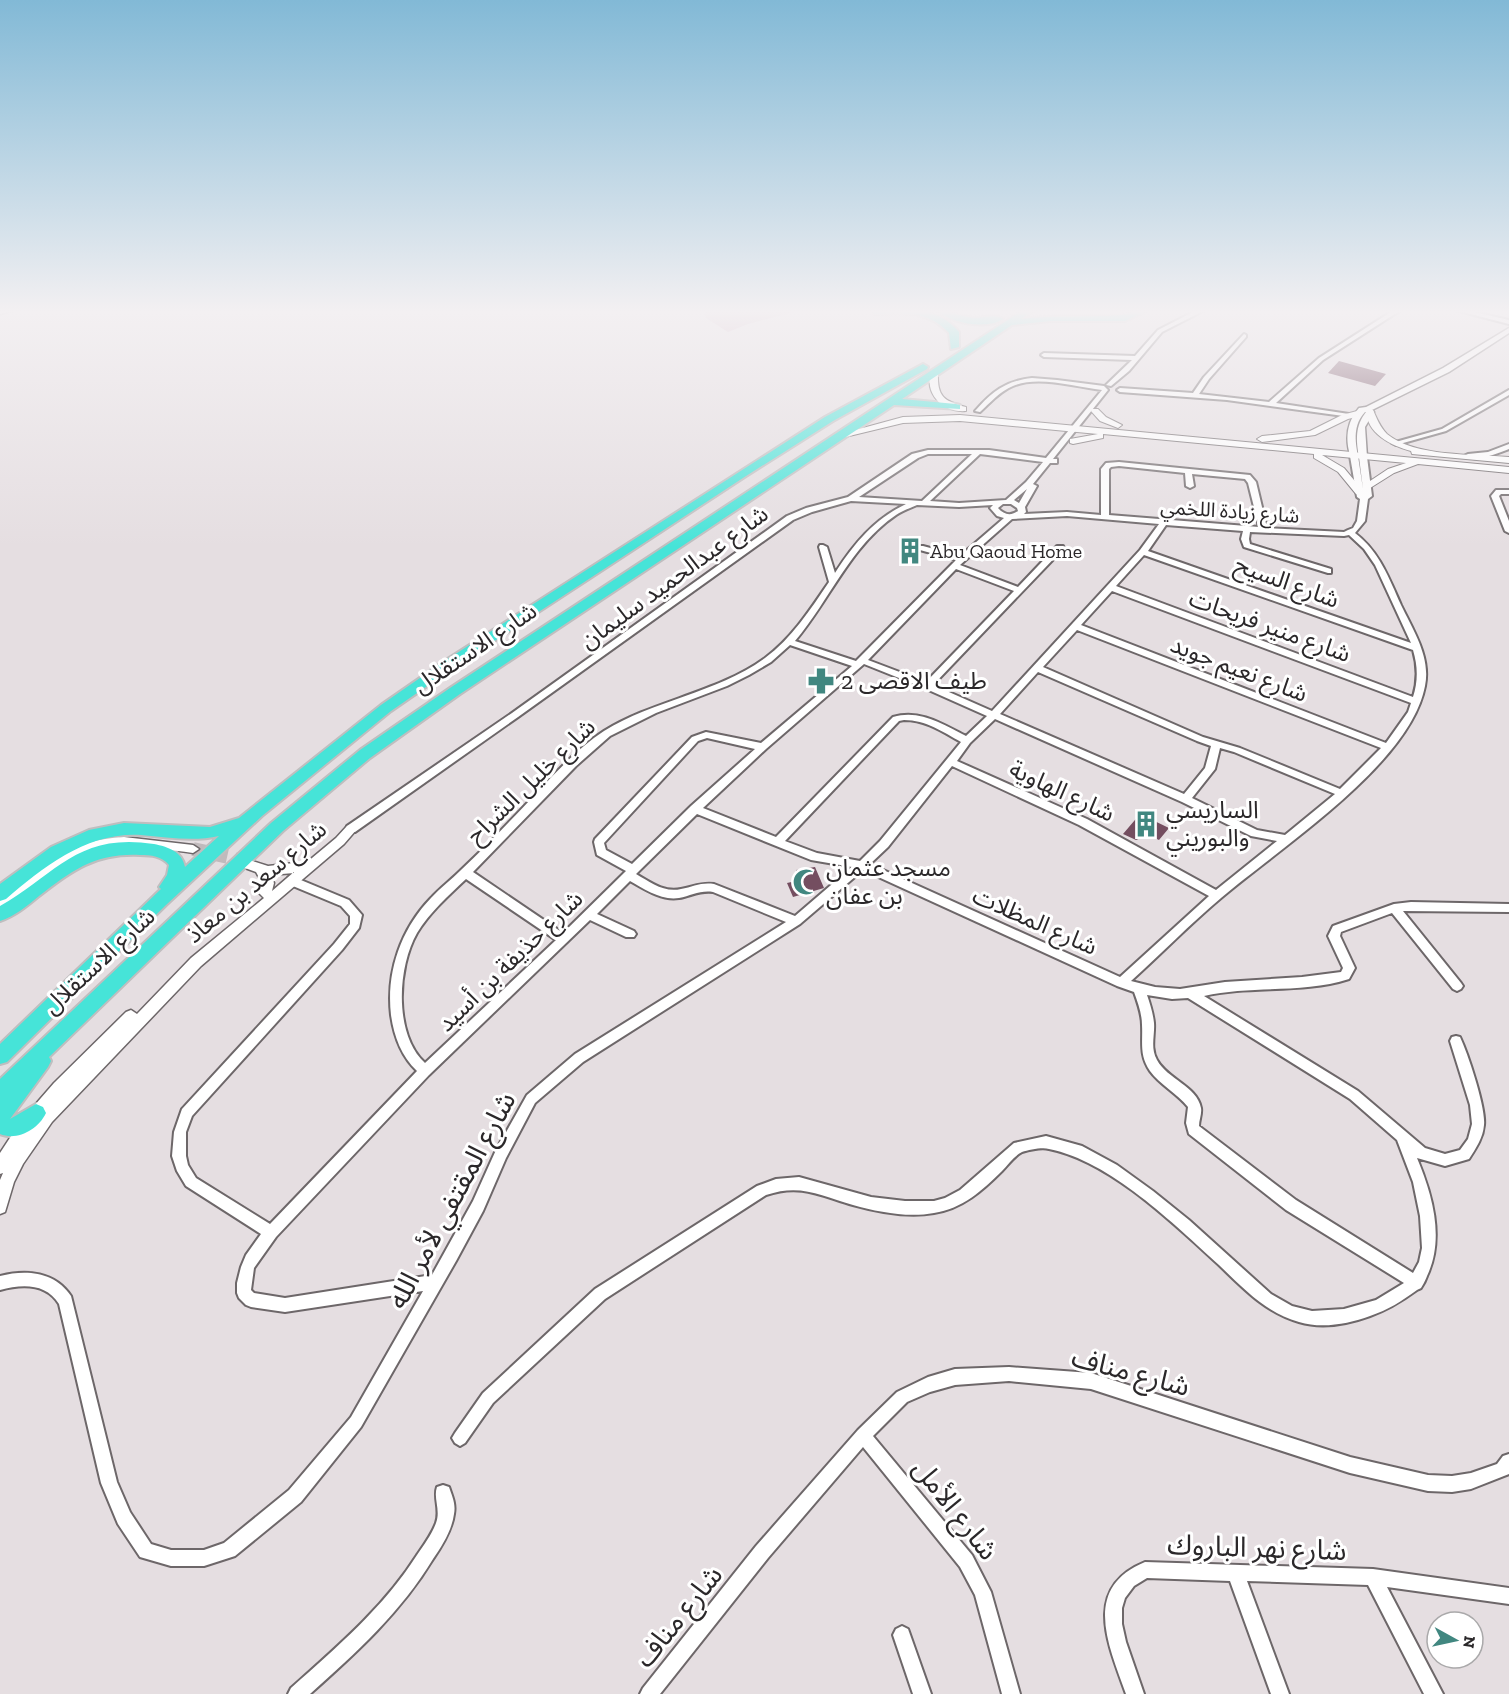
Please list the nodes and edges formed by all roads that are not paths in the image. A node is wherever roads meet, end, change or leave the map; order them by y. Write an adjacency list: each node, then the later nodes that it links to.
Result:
1 (884, 389): 15 (highway, شارع الاستقلال)
2 (910, 389): 11 (highway, شارع الاستقلال)
3 (933, 389): 13 (main road)
4 (1004, 389): 17 (street)
5 (1113, 389): 10 (street); 14 (street)
6 (1199, 389): 10 (street)
7 (1288, 389): 12 (street)
8 (1409, 389): 16 (street)
9 (1509, 392): 26 (street)
10 (1195, 395): 12 (street)
11 (892, 401): 13 (highway); 15 (highway); 23 (highway, شارع الاستقلال)
12 (1271, 404): 18 (street)
13 (956, 407): 17 (main road); 19 (main road)
14 (1096, 408): 21 (street); 22 (main road)
15 (845, 410): 81 (highway, شارع الاستقلال)
16 (1369, 410): 18 (street); 26 (main road); 29 (street)
17 (978, 411): 21 (main road)
18 (1353, 415): 24 (main road); 29 (street)
19 (922, 418): 20 (main road); 23 (main road)
20 (1043, 425): 21 (main road); 25 (main road)
21 (1081, 425): 22 (main road); 25 (street)
22 (1120, 429): 24 (main road); 25 (main road); 28 (main road)
23 (840, 435): 108 (highway, شارع الاستقلال)
24 (1262, 439): 29 (main road)
25 (1068, 441): 33 (street)
26 (1396, 443): 31 (main road)
27 (1509, 446): 32 (street)
28 (1303, 451): 29 (main road); 39 (main road)
29 (1358, 451): 31 (main road); 35 (main road); 39 (street)
30 (978, 452): 33 (street, شارع عبدالحميد سليمان); 41 (street, شارع عبدالحميد سليمان); 43 (street)
31 (1429, 453): 32 (main road)
32 (1468, 456): 34 (main road)
33 (1051, 460): 42 (street); 45 (street, شارع حذيفة بن أسيد)
34 (1509, 460)
35 (1422, 462): 37 (main road); 39 (main road)
36 (1188, 470): 38 (street); 49 (street); 52 (street)
37 (1509, 470)
38 (1190, 486)
39 (1364, 492): 54 (street)
40 (1509, 492): 53 (street)
41 (851, 499): 43 (street); 82 (street, شارع عبدالحميد سليمان)
42 (1005, 502): 44 (street); 45 (street, شارع زيادة اللخمي); 46 (street, شارع حذيفة بن أسيد)
43 (921, 503): 44 (street); 62 (street, شارع خليل الشراح)
44 (960, 505): 46 (street, شارع زيادة اللخمي)
45 (1021, 507): 47 (street, شارع زيادة اللخمي); 48 (street, شارع حذيفة بن أسيد)
46 (997, 513): 48 (street, شارع زيادة اللخمي); 55 (street, شارع حذيفة بن أسيد)
47 (1066, 514): 48 (street, شارع زيادة اللخمي); 49 (street, شارع زيادة اللخمي)
48 (1011, 517): 55 (street, شارع حذيفة بن أسيد)
49 (1105, 517): 50 (street, شارع زيادة اللخمي)
50 (1164, 522): 51 (street, شارع زيادة اللخمي); 59 (street, شارع المقتفي لأمر الله)
51 (1247, 530): 52 (street, شارع زيادة اللخمي); 61 (street)
52 (1264, 530): 54 (street, شارع زيادة اللخمي)
53 (1509, 531)
54 (1351, 533): 67 (street)
55 (976, 544): 60 (street, شارع حذيفة بن أسيد)
56 (823, 547): 62 (street)
57 (923, 548): 60 (street)
58 (1060, 548): 64 (street)
59 (1143, 552): 63 (street, شارع المقتفي لأمر الله); 67 (street, شارع السيح)
60 (958, 563): 64 (street); 68 (street, شارع حذيفة بن أسيد)
61 (1328, 571)
62 (833, 582): 66 (street, شارع خليل الشراح)
63 (1110, 587): 65 (street, شارع المقتفي لأمر الله); 71 (street, شارع منير فريحات)
64 (1019, 590): 70 (street)
65 (1075, 626): 69 (street, شارع المقتفي لأمر الله); 76 (street, شارع نعيم جويد)
66 (789, 642): 68 (street); 88 (street, شارع خليل الشراح)
67 (1418, 649): 71 (street)
68 (860, 663): 70 (street); 75 (street, شارع حذيفة بن أسيد)
69 (1037, 668): 72 (street, شارع المقتفي لأمر الله); 74 (street)
70 (927, 686): 72 (street)
71 (1417, 702): 76 (street)
72 (994, 715): 73 (street, شارع المقتفي لأمر الله); 79 (street)
73 (966, 741): 77 (street, شارع المقتفي لأمر الله); 84 (street)
74 (1216, 745): 78 (street); 79 (street)
75 (763, 747): 80 (street, شارع حذيفة بن أسيد); 87 (street)
76 (1388, 747): 78 (street)
77 (951, 762): 86 (street, شارع المقتفي لأمر الله); 92 (street, شارع الهاوية)
78 (1343, 794): 83 (street)
79 (1186, 799): 83 (street)
80 (695, 809): 84 (street, شارع المظلات); 87 (street, شارع حذيفة بن أسيد)
81 (256, 812): 91 (highway); 93 (highway, شارع الاستقلال)
82 (351, 829): 89 (street, شارع سعد بن معاذ)
83 (1286, 839): 92 (street)
84 (777, 843): 86 (street, شارع المظلات)
85 (193, 849): 94 (street)
86 (862, 865): 99 (street, شارع المقتفي لأمر الله); 102 (street, شارع المظلات)
87 (631, 872): 98 (street, شارع حذيفة بن أسيد); 99 (street)
88 (466, 873): 101 (street); 110 (street, شارع خليل الشراح)
89 (293, 874): 90 (street, شارع سعد بن معاذ); 90 (street); 103 (street, شارع سعد بن معاذ); 118 (street)
90 (265, 893): 103 (street, شارع سعد بن معاذ)
91 (0, 894)
92 (1216, 895): 102 (street)
93 (160, 900): 97 (highway); 109 (highway, شارع الاستقلال)
94 (0, 906)
95 (1394, 908): 96 (street); 104 (street); 106 (street, شارع المظلات)
96 (1509, 908)
97 (0, 914)
98 (589, 915): 100 (street); 101 (street, شارع حذيفة بن أسيد)
99 (796, 921): 119 (street, شارع المقتفي لأمر الله)
100 (630, 934)
101 (563, 939): 110 (street, شارع حذيفة بن أسيد)
102 (1121, 983): 105 (street, شارع المظلات)
103 (169, 984): 112 (street, شارع سعد بن معاذ); 117 (street, شارع سعد بن معاذ)
104 (1457, 986)
105 (1139, 989): 106 (street, شارع المظلات); 121 (street)
106 (1190, 993): 115 (street)
107 (1456, 1041): 115 (street)
108 (48, 1044): 111 (highway, شارع الاستقلال); 113 (highway)
109 (0, 1056)
110 (425, 1071): 118 (street, شارع حذيفة بن أسيد)
111 (0, 1092)
112 (36, 1113): 114 (highway); 116 (street, شارع سعد بن معاذ)
113 (0, 1116)
114 (0, 1124)
115 (1402, 1137): 121 (street)
116 (0, 1167)
117 (0, 1207)
118 (271, 1232): 119 (street, شارع حذيفة بن أسيد)
119 (435, 1282): 120 (street, شارع المقتفي لأمر الله)
120 (0, 1283)
121 (1416, 1283): 123 (street)
122 (863, 1435): 124 (street, شارع مناف); 131 (street, شارع مناف); 133 (street, شارع الأمل)
123 (460, 1438)
124 (1509, 1462)
125 (442, 1493): 130 (street)
126 (1235, 1573): 127 (street, شارع نهر الباروك); 134 (street, شارع نهر الباروك); 135 (street)
127 (1373, 1577): 128 (street, شارع نهر الباروك); 136 (street)
128 (1509, 1596)
129 (902, 1635): 132 (street)
130 (297, 1694)
131 (649, 1694)
132 (922, 1694)
133 (1011, 1694)
134 (1135, 1694)
135 (1280, 1694)
136 (1434, 1694)

